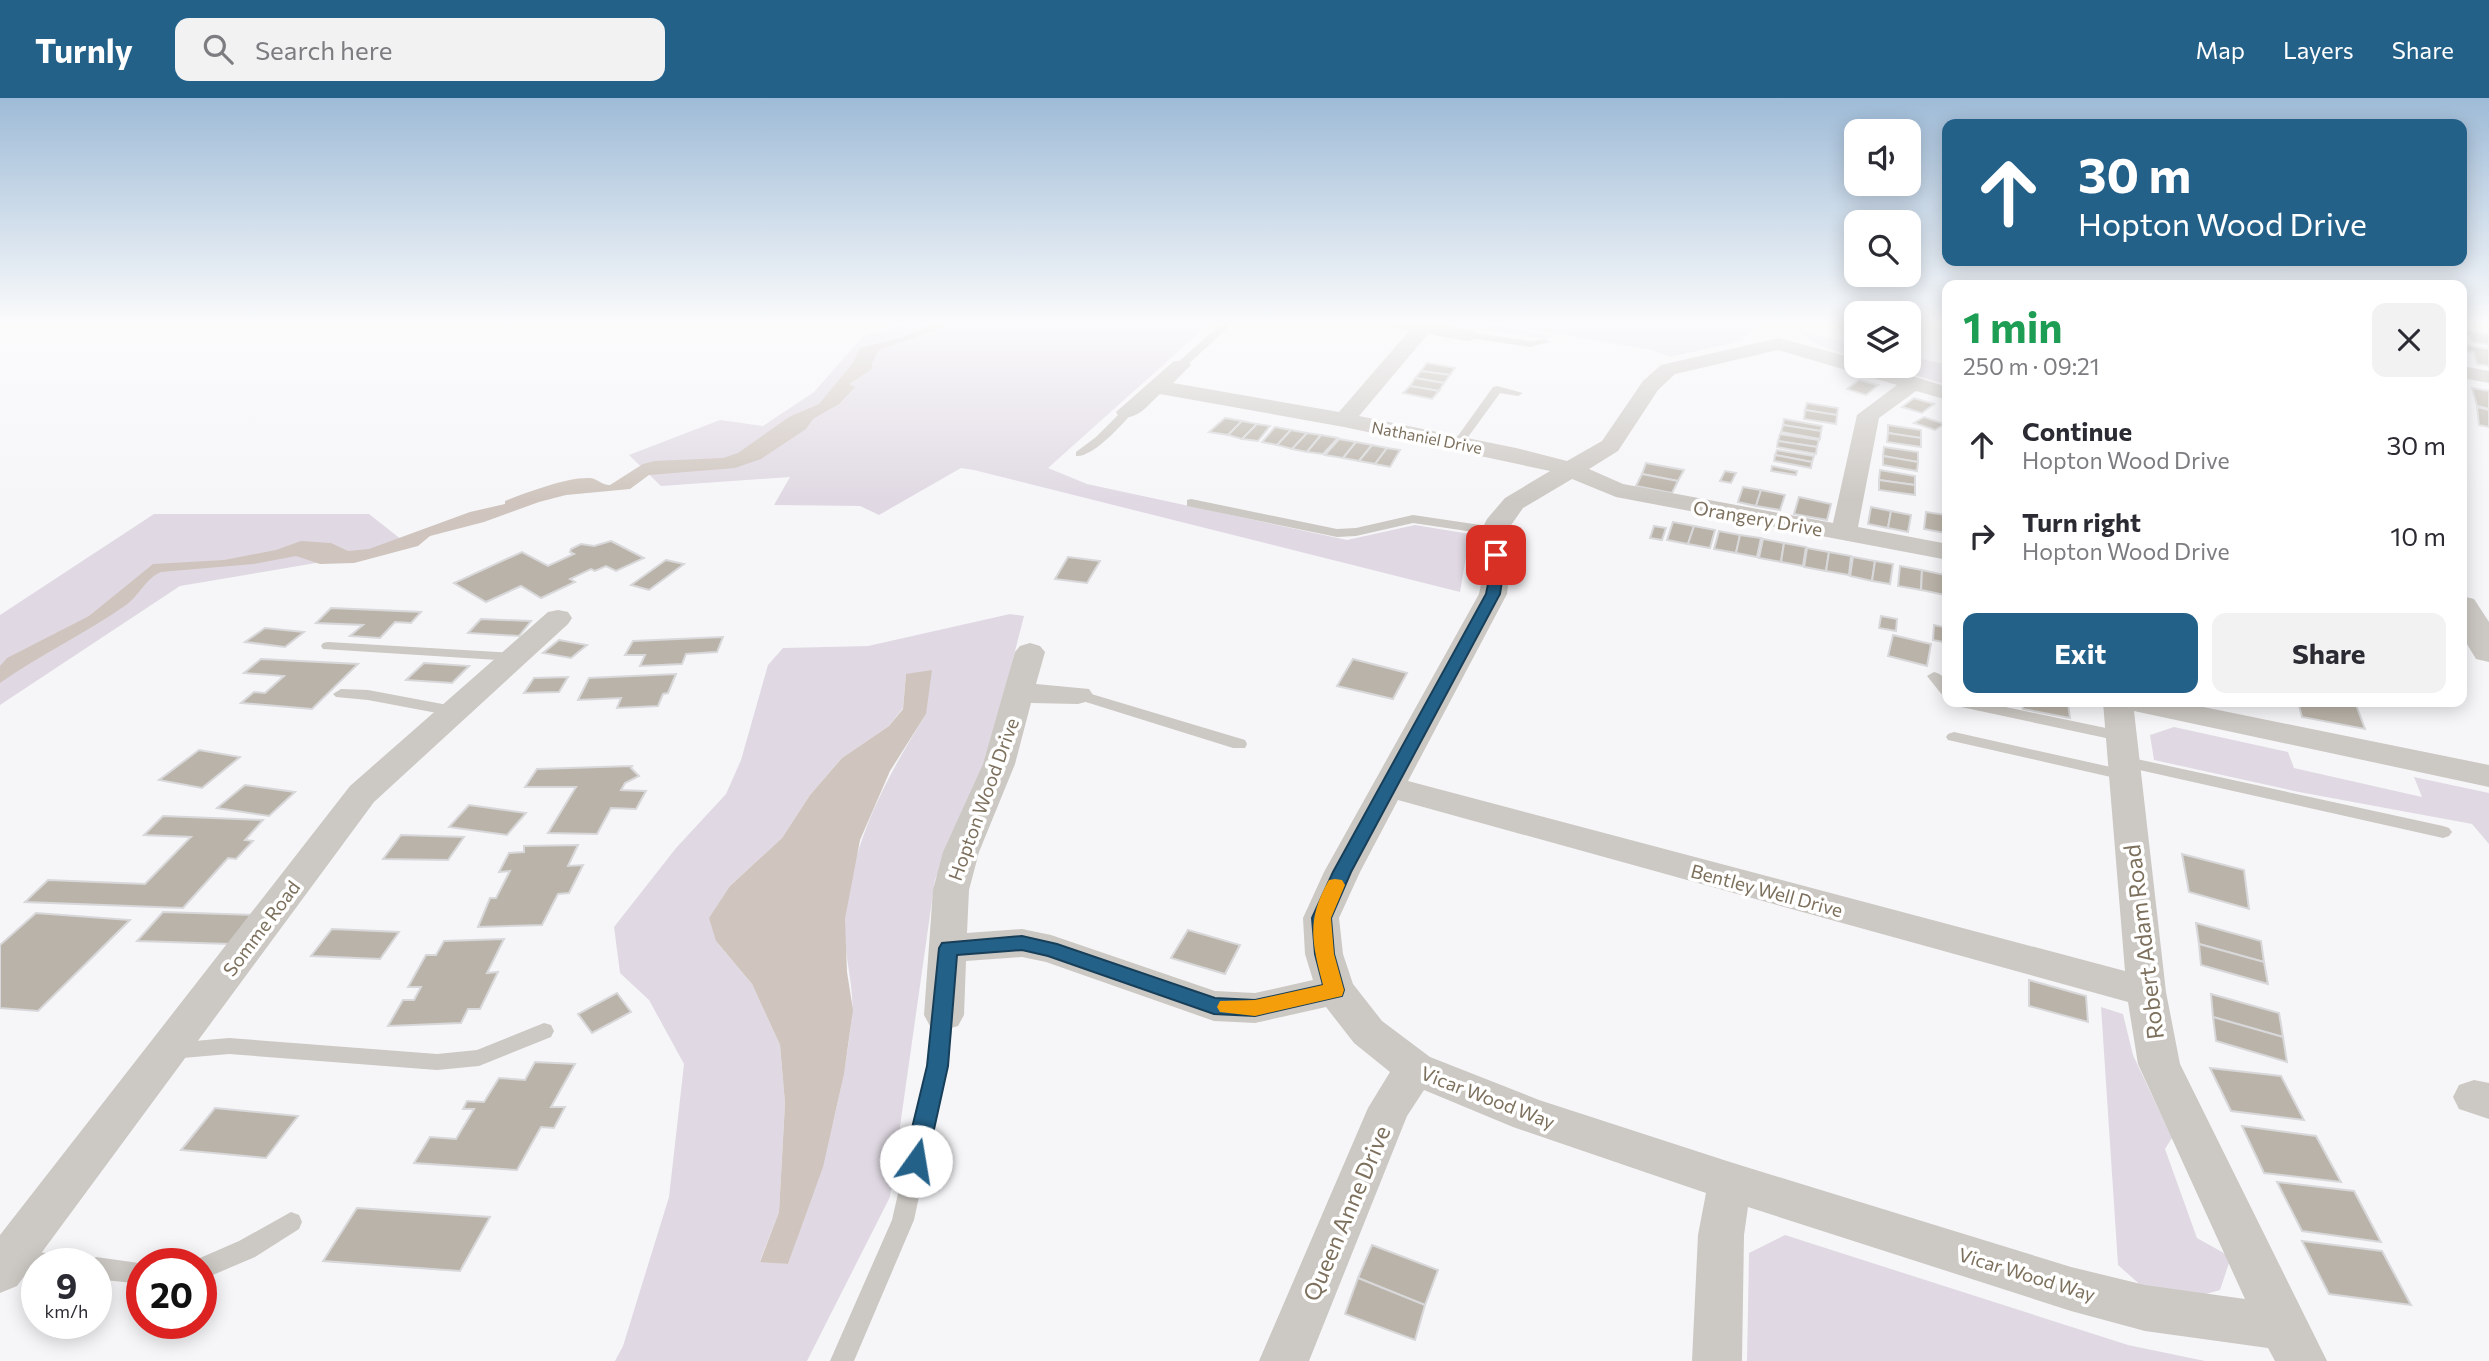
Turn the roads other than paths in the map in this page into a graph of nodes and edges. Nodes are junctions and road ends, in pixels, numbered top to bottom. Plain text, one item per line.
1 (1163, 382) edge
2 (1376, 382) edge
3 (1651, 382) edge
4 (1910, 382) edge
5 (1913, 383) junction
6 (1157, 387) junction
7 (1942, 392) edge
8 (1518, 393) dead end
9 (1127, 412) joint
10 (1344, 420) junction
11 (1459, 443) junction
12 (1080, 454) dead end
13 (1572, 470) junction
14 (1191, 503) dead end
15 (1494, 531) junction
16 (1844, 534) junction
17 (1942, 551) edge
18 (2467, 614) edge
19 (558, 618) dead end
20 (328, 646) dead end
21 (2489, 650) edge
22 (1030, 652) dead end
23 (513, 657) junction
24 (1934, 676) dead end
25 (1942, 686) edge
26 (1020, 693) junction
27 (341, 694) dead end
28 (1078, 695) joint
29 (1986, 707) edge
30 (453, 711) junction
31 (2124, 735) edge
32 (1954, 737) dead end
33 (1239, 744) dead end
34 (2489, 776) edge
35 (1388, 786) junction
36 (2443, 832) dead end
37 (948, 948) junction
38 (1335, 990) junction
39 (2146, 992) junction
40 (944, 1015) joint
41 (544, 1031) dead end
42 (169, 1051) junction
43 (1415, 1069) junction
44 (1730, 1182) junction
45 (291, 1222) dead end
46 (217, 1262) edge
47 (5, 1265) edge
48 (2292, 1344) edge
49 (842, 1361) edge
50 (1284, 1361) edge
51 (1717, 1361) edge

1 - 6 street
2 - 10 street
3 - 13 street
4 - 5 street
5 - 7 street
5 - 16 street
6 - 9 street
6 - 10 street, Nathaniel Drive
8 - 11 lane
9 - 12 lane
10 - 11 street, Nathaniel Drive
11 - 13 street, Nathaniel Drive
13 - 15 street
13 - 16 street, Orangery Drive
14 - 15 lane
15 - 35 street, Vicar Wood Way
16 - 17 street, Orangery Drive
18 - 21 street
19 - 23 street, Somme Road
20 - 23 lane
22 - 26 street, Hopton Wood Drive
23 - 30 street, Somme Road
24 - 25 lane
26 - 28 street, Hopton Wood Drive
26 - 37 street, Hopton Wood Drive
27 - 30 lane
28 - 33 lane
29 - 31 lane
30 - 42 street, Somme Road
31 - 32 lane
31 - 34 street
31 - 36 lane
31 - 39 street, Robert Adam Road
35 - 38 street, Vicar Wood Way
35 - 39 street, Bentley Well Drive
37 - 38 street
37 - 40 street, Hopton Wood Drive
38 - 43 street, Vicar Wood Way
39 - 48 street, Robert Adam Road
40 - 49 lane
41 - 42 lane
42 - 47 street, Somme Road
43 - 44 street, Vicar Wood Way
43 - 50 street, Queen Anne Drive
44 - 48 street, Vicar Wood Way
44 - 51 street
45 - 46 lane

